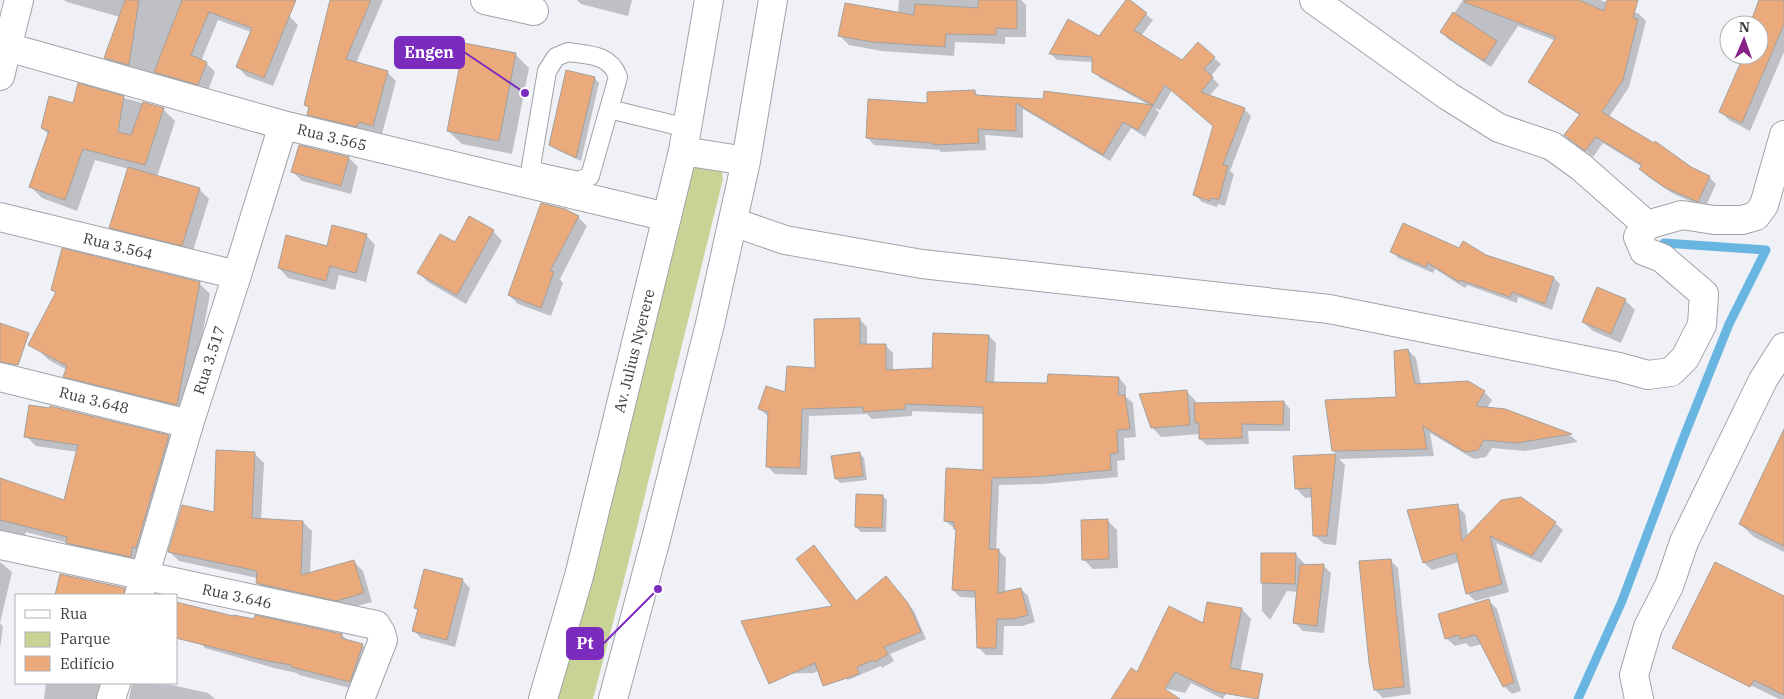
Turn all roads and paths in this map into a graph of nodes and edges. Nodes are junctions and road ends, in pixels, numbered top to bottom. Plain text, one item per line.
1 (19, 0) edge
2 (485, 0) edge
3 (709, 0) edge
4 (773, 0) edge
5 (1325, 4) edge
6 (534, 11) dead end
7 (4, 47) edge
8 (0, 76) edge
9 (610, 109) junction
10 (283, 125) junction
11 (1784, 135) edge
12 (685, 139) junction
13 (746, 161) junction
14 (0, 217) edge
15 (667, 217) junction
16 (733, 222) junction
17 (1647, 225) junction
18 (237, 275) junction
19 (1784, 347) edge
20 (0, 376) edge
21 (189, 424) junction
22 (0, 545) edge
23 (141, 586) edge
24 (116, 684) edge
25 (111, 699) edge
26 (360, 699) edge
27 (543, 699) edge
28 (613, 699) edge
29 (1639, 699) edge

1 - 7 street
2 - 6 street
3 - 12 street, Av. Julius Nyerere
4 - 13 street
5 - 17 street
7 - 8 street
7 - 10 street, Rua 3.565
9 - 9 lane
9 - 12 lane
10 - 15 street, Rua 3.565
10 - 18 street, Rua 3.517
11 - 17 street
12 - 13 street
12 - 15 street, Av. Julius Nyerere
13 - 16 street
14 - 18 street, Rua 3.564
15 - 27 street, Av. Julius Nyerere
16 - 17 street
16 - 28 street
18 - 21 street, Rua 3.517
19 - 29 street
20 - 21 street, Rua 3.648
21 - 23 street, Rua 3.517
22 - 23 street, Rua 3.646
23 - 26 street, Rua 3.646
24 - 25 street

